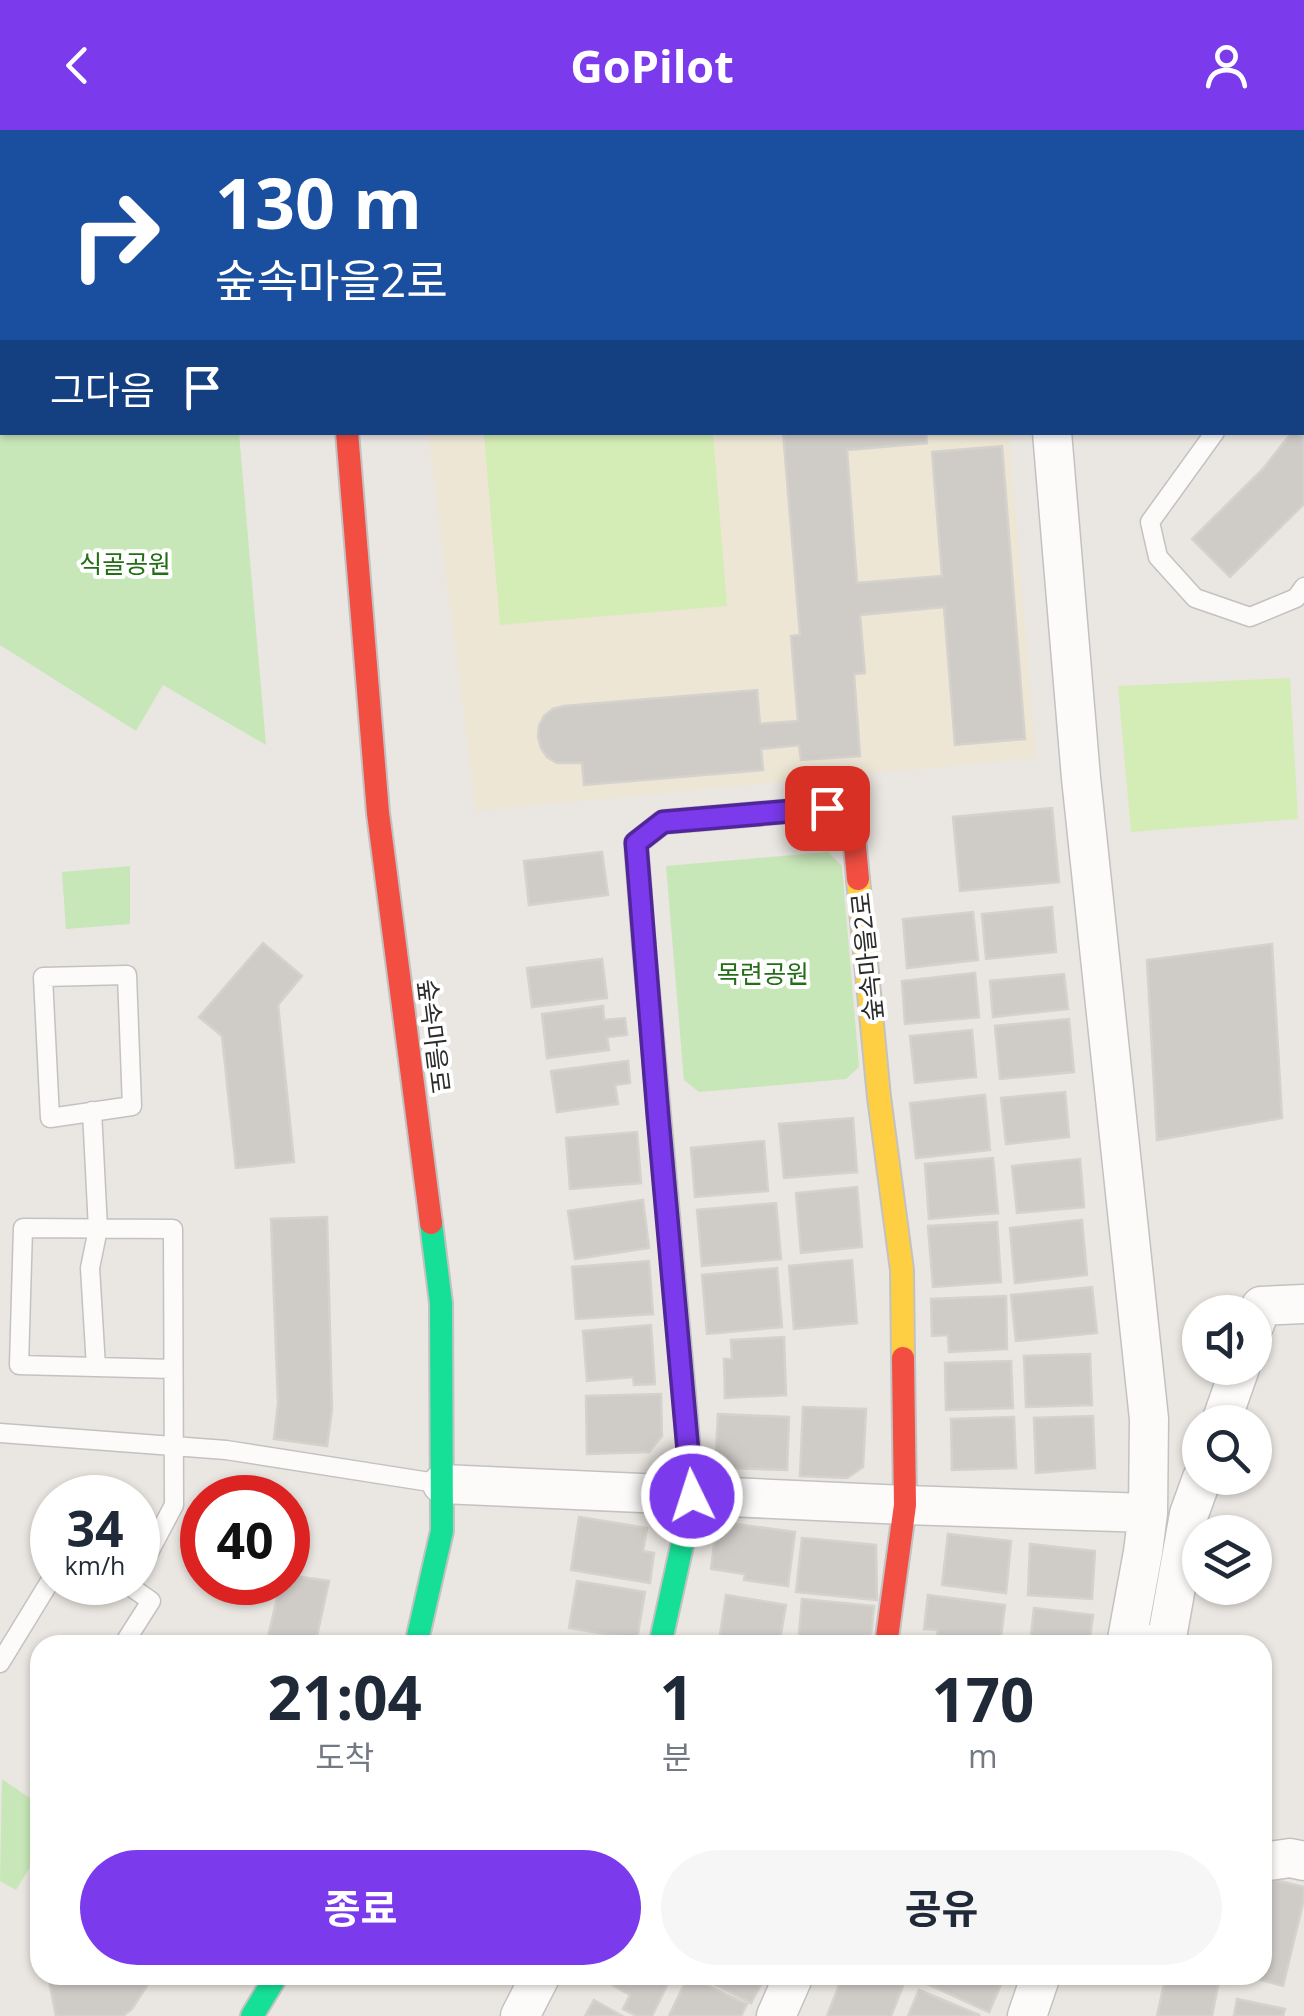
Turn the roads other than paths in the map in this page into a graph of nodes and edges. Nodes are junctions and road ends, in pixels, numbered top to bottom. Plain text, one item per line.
1 (347, 435) edge
2 (1052, 435) edge
3 (1213, 435) edge
4 (1304, 587) edge
5 (92, 1111) junction
6 (98, 1228) junction
7 (1304, 1304) edge
8 (1272, 1305) edge
9 (96, 1367) junction
10 (173, 1369) junction
11 (0, 1432) edge
12 (174, 1446) junction
13 (442, 1484) junction
14 (1196, 1495) edge
15 (692, 1496) junction
16 (905, 1506) junction
17 (1148, 1513) junction
18 (160, 1529) edge
19 (35, 1605) edge
20 (149, 1605) edge
21 (130, 1635) edge
22 (418, 1635) edge
23 (662, 1635) edge
24 (887, 1635) edge
25 (1131, 1635) edge
26 (1167, 1635) edge
27 (0, 1663) edge
28 (1272, 1861) edge
29 (1304, 1861) edge
30 (272, 1985) edge
31 (537, 1985) edge
32 (790, 1985) edge
33 (1038, 1985) edge
34 (252, 2016) edge
35 (520, 2016) edge
36 (776, 2016) edge
37 (1027, 2016) edge

1 - 13 street, 숲속마을로
2 - 17 street
3 - 4 lane
5 - 5 lane
5 - 6 lane
6 - 9 lane
6 - 9 lane
6 - 10 lane
7 - 8 street
9 - 10 lane
10 - 12 lane
11 - 12 lane
12 - 13 lane
12 - 18 lane
13 - 15 street
13 - 22 street, 숲속마을로
14 - 26 street
15 - 16 street
15 - 16 street, 숲속마을2로
15 - 23 street, 숲속마을2로
16 - 17 street
16 - 24 street, 숲속마을2로
17 - 25 street
19 - 27 lane
20 - 21 lane
28 - 29 street
30 - 34 street
31 - 35 street
32 - 36 street
33 - 37 street

